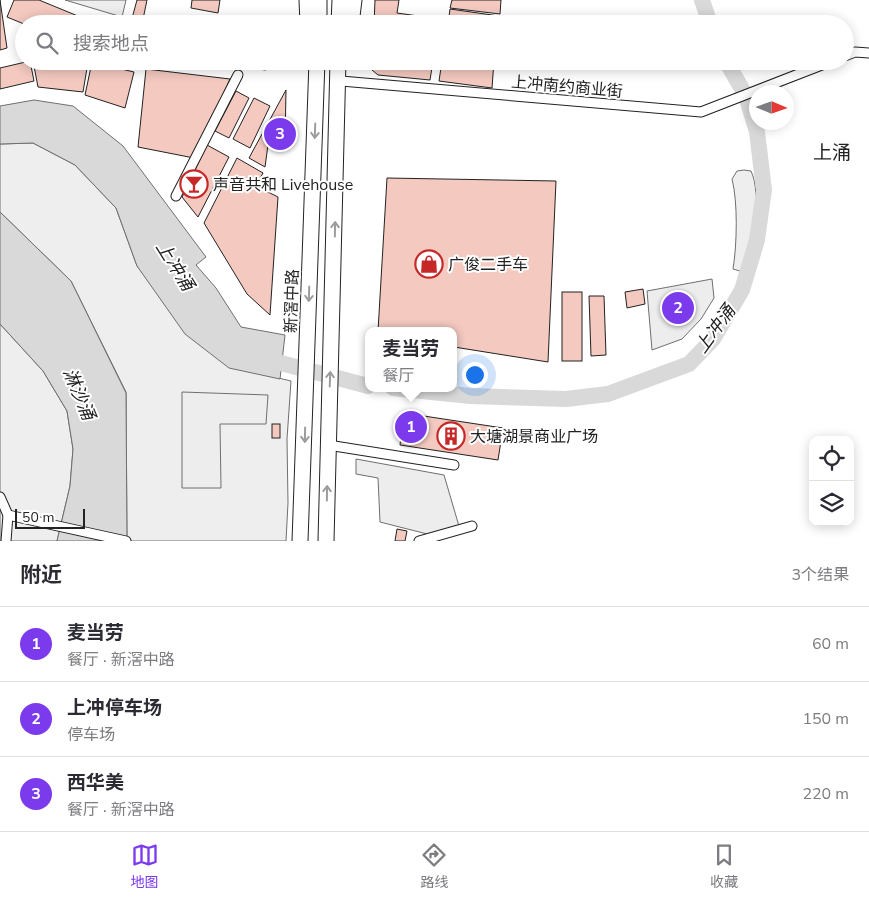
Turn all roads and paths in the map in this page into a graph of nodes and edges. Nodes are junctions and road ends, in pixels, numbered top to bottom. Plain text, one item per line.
1 (306, 0) edge
2 (312, 0) edge
3 (319, 0) edge
4 (340, 0) edge
5 (354, 0) edge
6 (307, 15) edge
7 (312, 15) edge
8 (318, 15) edge
9 (339, 15) edge
10 (352, 15) edge
11 (854, 53) edge
12 (869, 54) edge
13 (315, 70) edge
14 (338, 70) edge
15 (344, 70) edge
16 (809, 70) edge
17 (238, 75) dead end
18 (342, 80) junction
19 (337, 109) junction
20 (176, 196) dead end
21 (328, 445) junction
22 (454, 465) dead end
23 (0, 497) edge
24 (8, 515) junction
25 (472, 526) dead end
26 (6, 541) edge
27 (126, 541) edge
28 (300, 541) edge
29 (326, 541) edge
30 (419, 541) edge

1 - 6 highway
2 - 7 highway
3 - 8 highway
4 - 9 highway
5 - 10 highway
11 - 12 street
13 -> 28 highway, 新滘中路
14 - 19 highway
15 - 18 highway
16 - 18 street, 上冲南约商业街
17 - 20 street
18 - 19 highway
21 -> 19 highway
21 - 22 street
29 -> 21 highway
23 - 24 street
24 - 26 street
24 - 27 street
25 - 30 street

